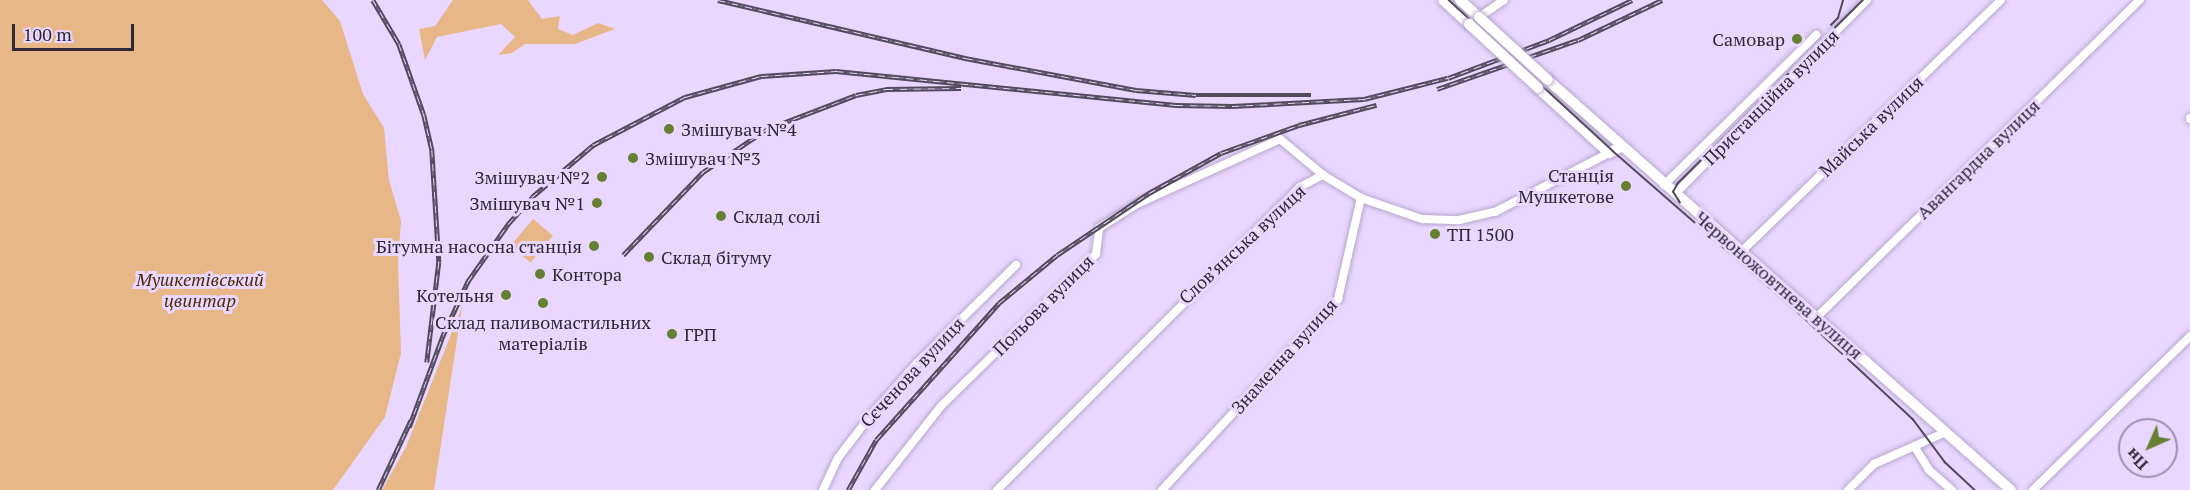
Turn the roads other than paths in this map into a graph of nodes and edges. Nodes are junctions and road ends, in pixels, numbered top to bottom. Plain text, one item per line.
1 (1443, 0) edge
2 (1460, 0) edge
3 (1504, 0) edge
4 (1867, 0) edge
5 (2001, 0) edge
6 (2140, 0) edge
7 (1479, 17) junction
8 (1469, 24) junction
9 (1816, 35) dead end
10 (1621, 147) junction
11 (1609, 153) junction
12 (1323, 175) junction
13 (1664, 185) junction
14 (1675, 194) junction
15 (1361, 198) junction
16 (1741, 252) junction
17 (1016, 265) dead end
18 (1816, 318) junction
19 (2190, 336) edge
20 (1946, 432) junction
21 (1916, 449) junction
22 (823, 490) edge
23 (875, 490) edge
24 (997, 490) edge
25 (1162, 490) edge
26 (1848, 490) edge
27 (1952, 490) edge
28 (2011, 490) edge
29 (2033, 490) edge

1 - 8 main road
2 - 7 main road
3 - 7 street
4 - 14 street, Пристанційна вулиця
5 - 16 street, Майська вулиця
6 - 18 street, Авангардна вулиця
7 - 8 street
7 - 10 main road, Червоножовтнева вулиця, bridge
8 - 11 main road, bridge
9 - 13 street, Пристанційна вулиця
10 - 11 main road
10 - 13 main road, Червоножовтнева вулиця
11 - 15 street, Слов’янська вулиця
12 - 15 street, Слов’янська вулиця
12 - 23 street, Польова вулиця
12 - 24 street, Слов’янська вулиця
13 - 14 main road, Червоножовтнева вулиця
14 - 16 main road, Червоножовтнева вулиця
15 - 25 street, Знаменна вулиця
16 - 18 main road, Червоножовтнева вулиця
17 - 22 street, Сєченова вулиця
18 - 20 main road, Червоножовтнева вулиця
19 - 29 street
20 - 21 street
20 - 28 main road, Червоножовтнева вулиця
21 - 26 street
21 - 27 street

